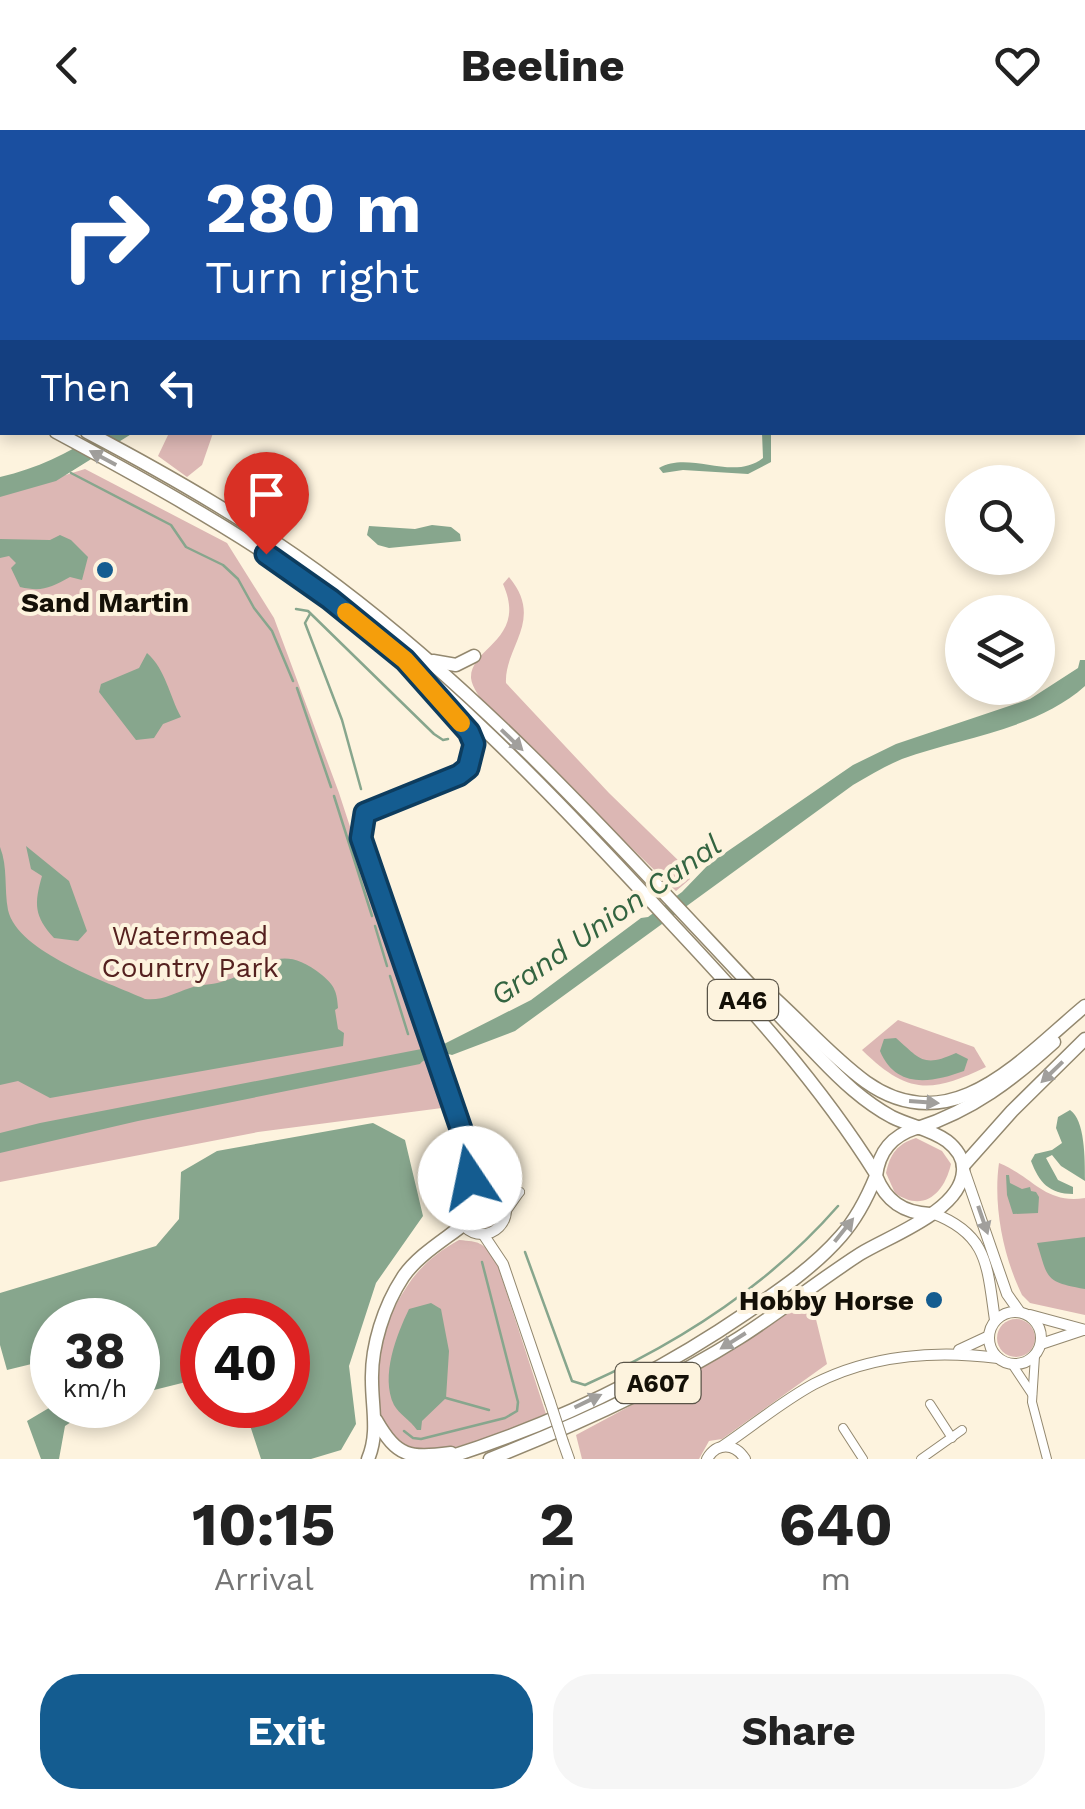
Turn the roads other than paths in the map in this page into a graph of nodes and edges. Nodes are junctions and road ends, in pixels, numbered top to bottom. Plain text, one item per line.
1 (63, 435) edge
2 (92, 435) edge
3 (154, 476) junction
4 (426, 658) junction
5 (405, 660) junction
6 (473, 702) junction
7 (365, 813) joint
8 (653, 891) junction
9 (723, 954) junction
10 (1085, 1006) edge
11 (1085, 1015) edge
12 (1085, 1039) edge
13 (917, 1128) junction
14 (471, 1158) junction
15 (963, 1167) junction
16 (876, 1175) junction
17 (491, 1188) junction
18 (467, 1191) junction
19 (931, 1213) junction
20 (505, 1215) junction
21 (463, 1225) junction
22 (482, 1234) junction
23 (503, 1264) junction
24 (1024, 1313) junction
25 (996, 1320) junction
26 (1084, 1330) edge
27 (989, 1336) junction
28 (1041, 1344) junction
29 (953, 1352) junction
30 (1035, 1356) junction
31 (998, 1358) junction
32 (1012, 1364) junction
33 (1032, 1394) junction
34 (930, 1404) dead end
35 (376, 1420) junction
36 (750, 1428) junction
37 (842, 1428) dead end
38 (962, 1430) dead end
39 (952, 1438) junction
40 (852, 1442) junction
41 (723, 1446) junction
42 (841, 1449) dead end
43 (464, 1452) junction
44 (744, 1457) edge
45 (924, 1458) edge
46 (368, 1459) edge
47 (443, 1459) edge
48 (490, 1459) edge
49 (569, 1459) edge
50 (707, 1459) edge
51 (863, 1459) edge
52 (1047, 1459) edge

3 -> 1 highway, A46
2 - 3 highway, A46
3 - 4 highway, A46
3 - 5 highway, A46
4 - 6 highway, A46
4 - 6 highway
5 - 7 highway
5 - 8 highway, A46
6 -> 8 highway, A46
7 - 14 street
8 - 9 highway, A46
8 - 16 highway, A46
9 -> 10 highway
9 - 13 highway, A46
11 - 13 highway
12 -> 15 highway
13 - 15 highway
13 - 16 highway
14 - 17 street
14 - 18 street
15 - 19 highway
15 -> 24 street
16 - 19 highway
43 -> 16 highway, A607
17 - 18 street
17 - 20 street
17 - 20 street
18 - 21 street
19 - 25 street
19 -> 48 highway, A607
20 - 22 street
20 - 23 street
21 - 22 street
21 - 35 highway
22 - 23 street
23 - 49 street, bridge
24 - 25 street
24 - 26 street
24 - 28 street
25 - 27 street
26 - 28 street
27 - 29 street
27 - 31 street
28 - 30 street
29 - 31 street
29 - 36 street
30 - 32 street
30 - 33 street
31 - 32 street
32 - 33 street
33 - 52 street
34 - 39 street
35 - 43 highway
35 - 46 highway
36 - 41 street
36 - 44 street
37 - 40 street
38 - 39 street
39 - 45 street
40 - 42 street
40 - 51 street
41 - 44 street
41 - 50 street
43 - 47 highway, A607

